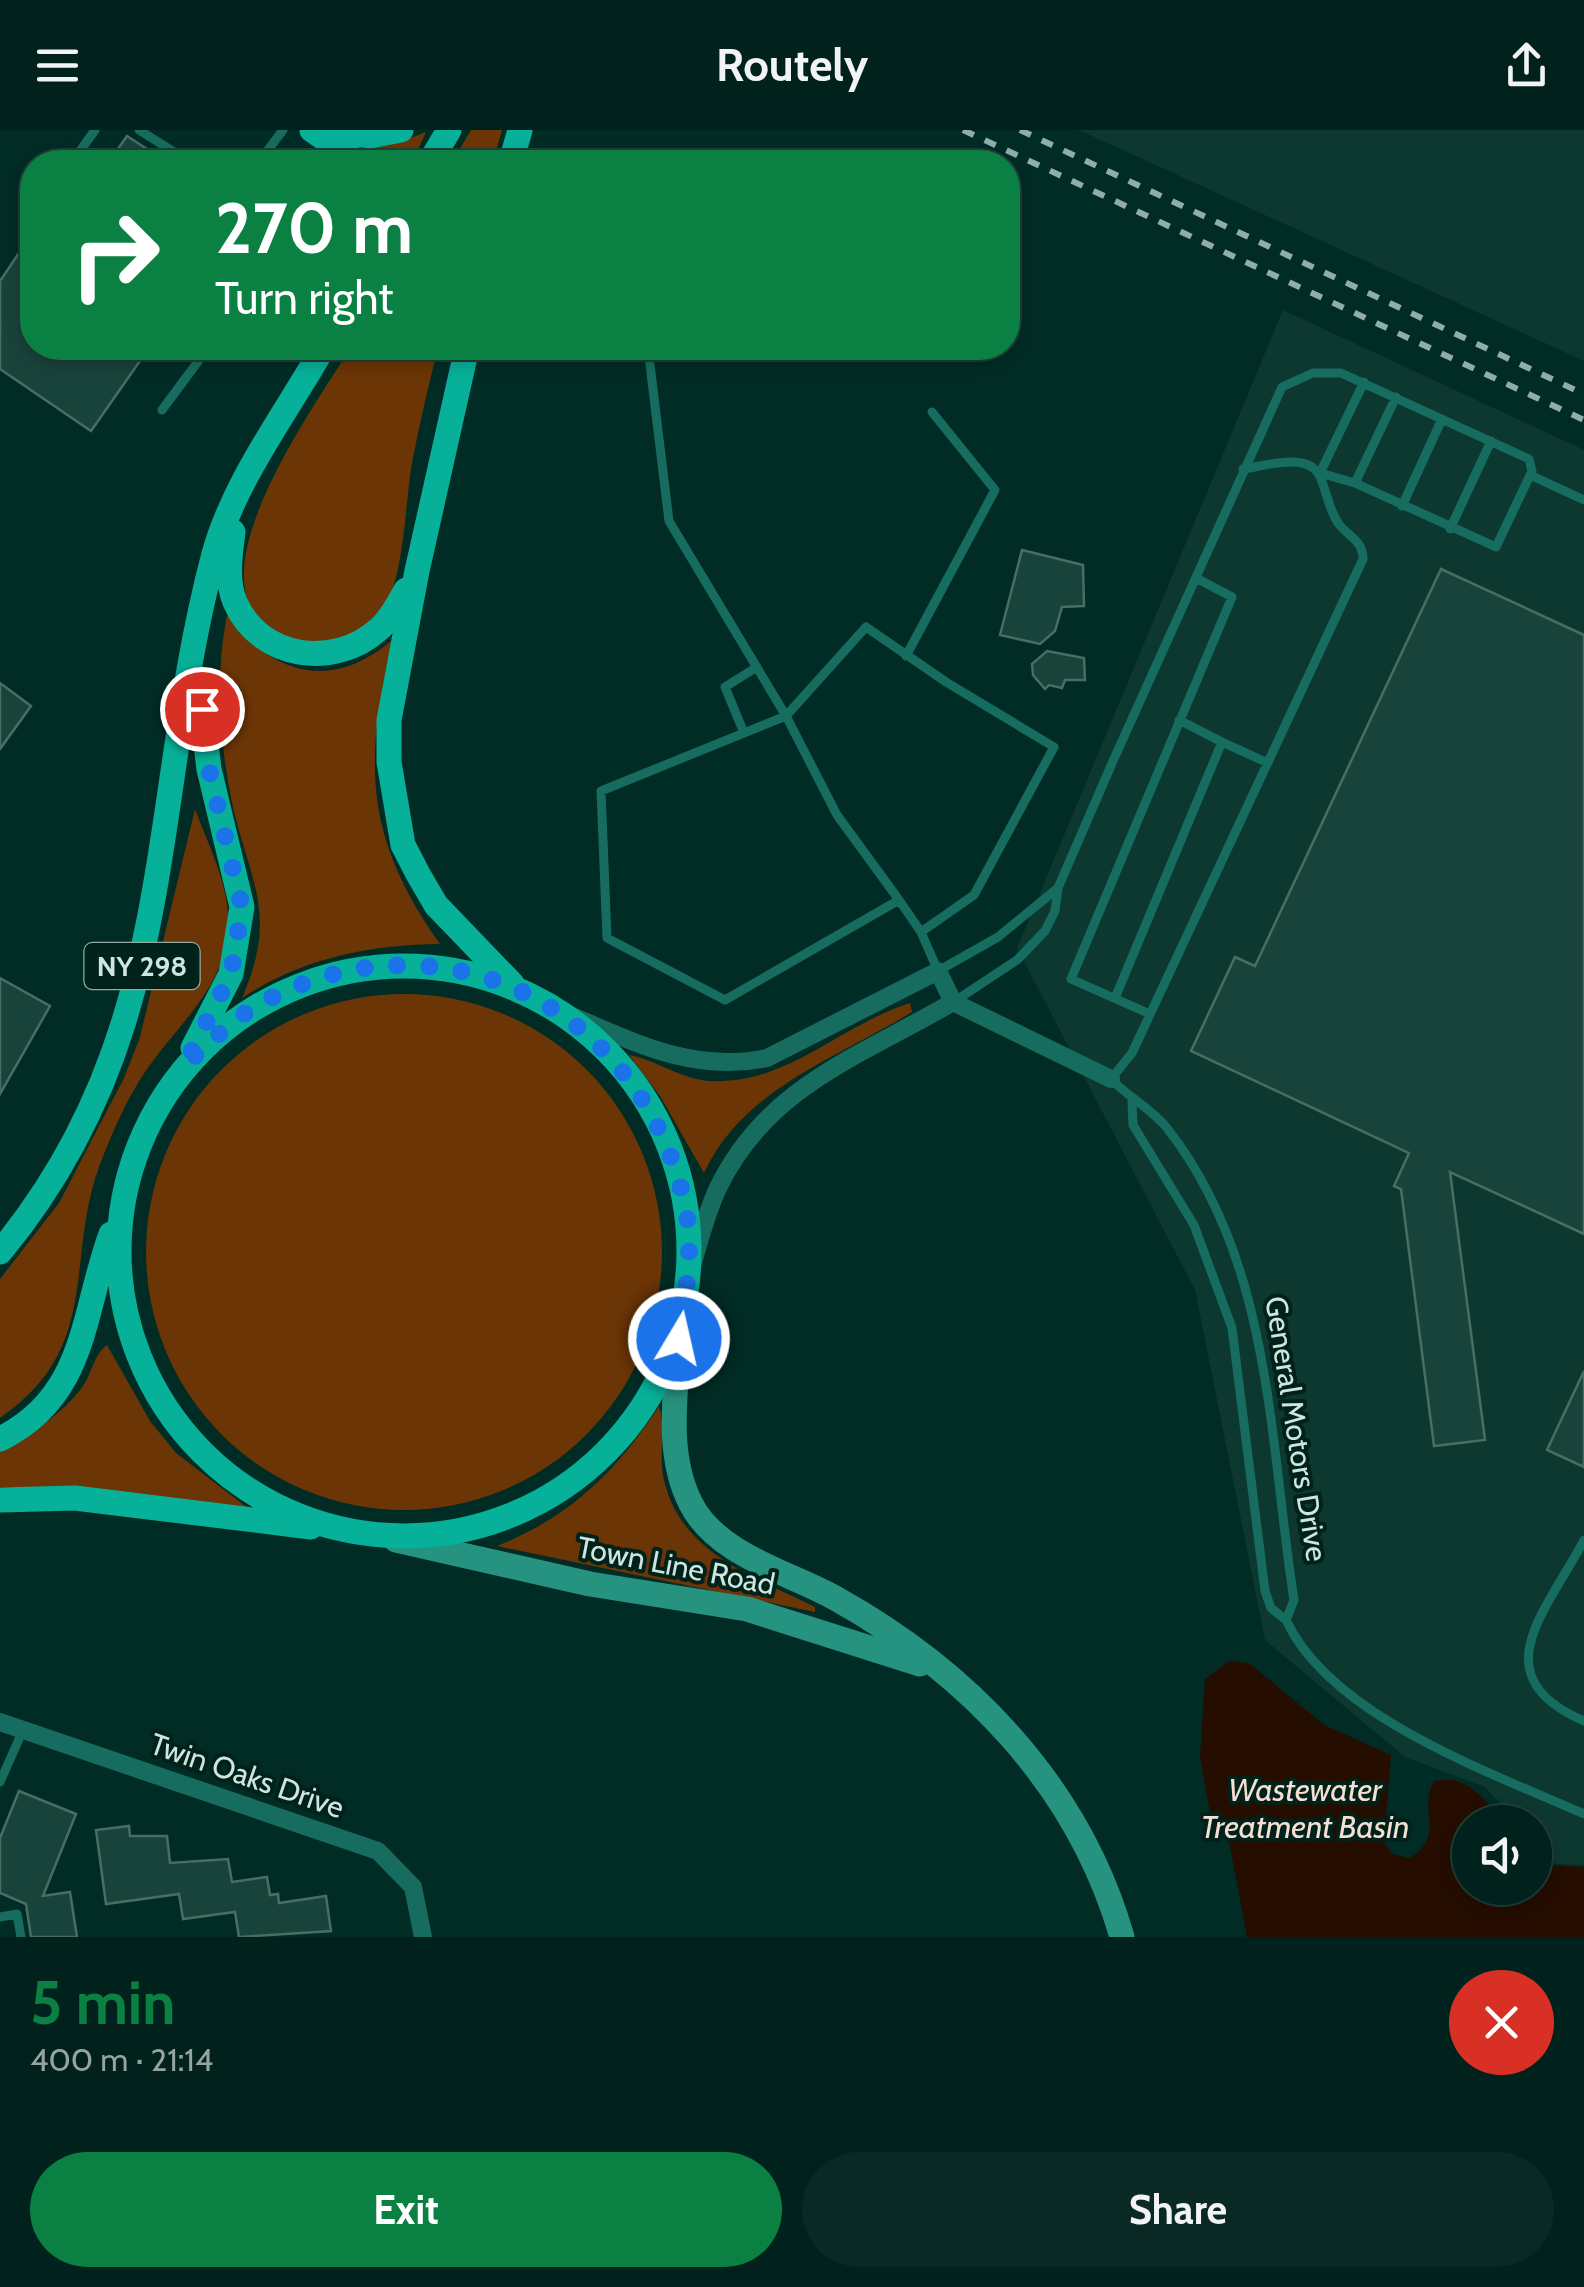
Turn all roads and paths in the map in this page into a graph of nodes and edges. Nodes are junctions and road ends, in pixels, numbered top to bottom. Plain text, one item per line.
1 (139, 130) edge
2 (309, 130) edge
3 (330, 130) edge
4 (401, 130) edge
5 (171, 150) edge
6 (340, 150) edge
7 (199, 360) edge
8 (317, 360) edge
9 (457, 360) edge
10 (464, 360) edge
11 (649, 360) edge
12 (1364, 382) junction
13 (455, 394) junction
14 (1396, 397) junction
15 (162, 410) dead end
16 (932, 412) dead end
17 (1442, 418) junction
18 (1491, 441) junction
19 (1243, 469) junction
20 (1320, 473) junction
21 (1530, 475) junction
22 (1355, 483) junction
23 (236, 498) junction
24 (1584, 500) edge
25 (1402, 506) junction
26 (1450, 529) junction
27 (417, 572) junction
28 (1196, 578) junction
29 (194, 648) junction
30 (906, 656) junction
31 (757, 667) junction
32 (786, 716) junction
33 (1180, 720) junction
34 (744, 733) junction
35 (1222, 742) junction
36 (1268, 763) junction
37 (1058, 888) junction
38 (898, 900) junction
39 (921, 932) junction
40 (938, 971) junction
41 (512, 984) junction
42 (1114, 998) junction
43 (953, 1002) junction
44 (566, 1014) junction
45 (1150, 1014) junction
46 (184, 1066) junction
47 (1111, 1079) junction
48 (1132, 1101) junction
49 (120, 1210) junction
50 (0, 1252) edge
51 (689, 1276) junction
52 (679, 1339) junction
53 (0, 1439) edge
54 (0, 1500) edge
55 (330, 1530) junction
56 (396, 1540) junction
57 (1584, 1540) edge
58 (1286, 1620) junction
59 (940, 1672) junction
60 (0, 1722) edge
61 (1584, 1722) edge
62 (24, 1729) junction
63 (0, 1782) edge
64 (1584, 1814) edge
65 (0, 1916) edge
66 (21, 1937) edge
67 (422, 1937) edge
68 (1122, 1937) edge

1 - 5 lane
2 - 6 main road
3 - 4 main road
7 - 15 lane
8 - 23 main road, NY 298
9 - 13 main road
10 - 13 main road
11 - 31 lane
12 - 14 lane
12 - 19 lane
12 - 20 lane
13 - 27 main road
14 - 17 lane
14 - 22 lane
16 - 30 lane
17 - 18 lane
17 - 25 lane
18 - 21 lane
18 - 26 lane
19 - 20 lane
19 - 28 lane
20 - 22 lane
20 - 36 lane
21 - 24 lane
21 - 26 lane
22 - 25 lane
23 - 27 main road
23 - 29 main road, NY 298
25 - 26 lane
27 - 41 main road
28 - 33 lane
28 - 37 lane
29 - 46 main road, NY 298
29 - 50 main road, NY 298
30 - 32 lane
30 - 39 lane
31 - 32 lane
31 - 34 lane
32 - 34 lane
32 - 38 lane
33 - 35 lane
33 - 42 lane
34 - 38 lane
35 - 36 lane
35 - 42 lane
36 - 45 lane
37 - 40 lane
37 - 43 lane
38 - 39 lane
39 - 40 lane
40 - 43 street
40 - 44 street
41 - 44 main road
41 - 46 main road
42 - 45 lane
43 - 47 street, General Motors Drive
43 - 51 street
44 - 51 main road
45 - 47 lane
46 - 49 main road
47 - 48 lane, General Motors Drive
48 - 58 lane, General Motors Drive
48 - 58 lane, General Motors Drive
49 - 53 main road
49 - 55 main road
51 - 52 main road
52 - 56 main road
52 - 59 street, Town Line Road
54 - 55 main road
55 - 56 main road
56 - 59 street, Town Line Road
57 - 61 lane
58 - 64 lane, General Motors Drive
59 - 68 street, Town Line Road
60 - 62 street, Twin Oaks Drive
62 - 63 lane
62 - 67 street, Twin Oaks Drive
65 - 66 lane

